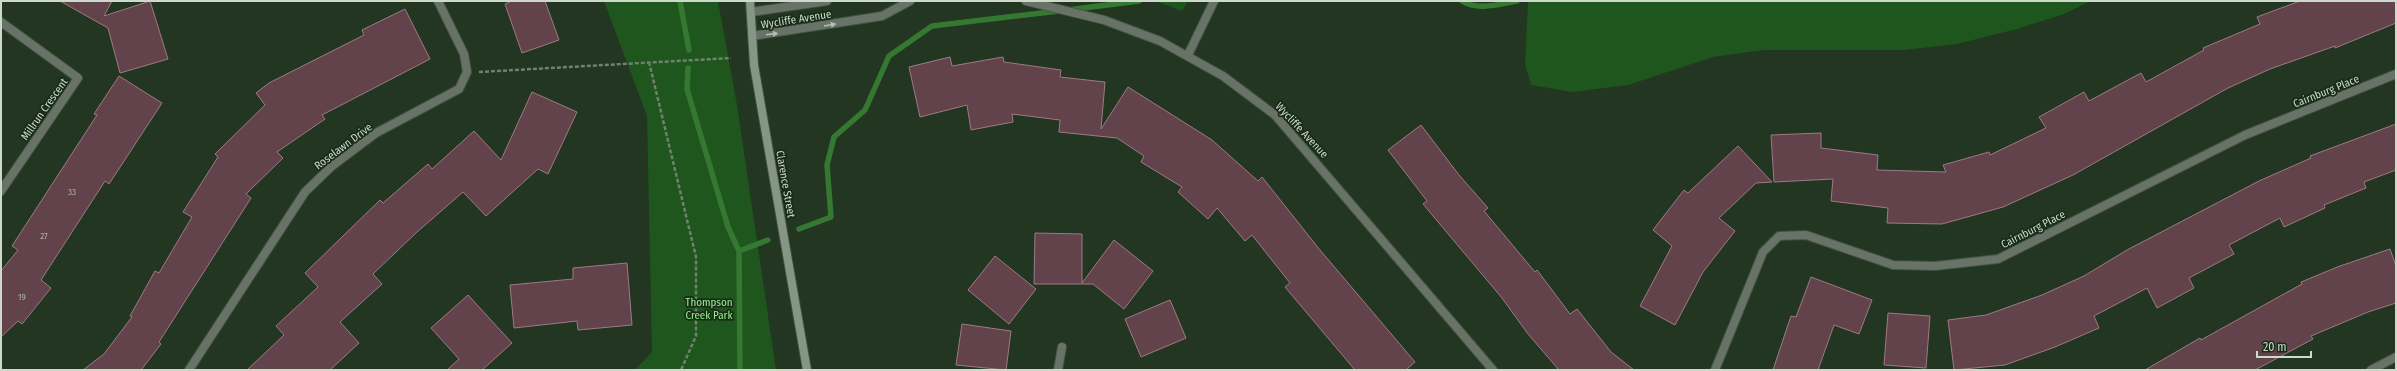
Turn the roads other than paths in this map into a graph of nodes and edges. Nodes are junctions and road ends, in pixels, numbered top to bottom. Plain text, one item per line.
1 (438, 1) edge
2 (750, 1) edge
3 (827, 1) edge
4 (910, 1) edge
5 (1026, 1) edge
6 (1214, 1) edge
7 (751, 12) junction
8 (1, 22) edge
9 (752, 36) junction
10 (1188, 55) junction
11 (2396, 74) edge
12 (1, 191) edge
13 (1062, 347) dead end
14 (2396, 357) edge
15 (1489, 368) edge
16 (189, 370) edge
17 (807, 370) edge
18 (1058, 370) edge
19 (1715, 370) edge
20 (2370, 370) edge

1 - 16 street, Roselawn Drive
2 - 7 street, Clarence Street
3 - 7 street, Wycliffe Avenue
9 -> 4 street, Wycliffe Avenue
5 - 10 street, Wycliffe Avenue
6 - 10 street
7 - 9 street, Clarence Street
8 - 12 street, Millrun Crescent
9 - 17 street, Clarence Street
10 - 15 street, Wycliffe Avenue
11 - 19 street, Cairnburg Place
13 - 18 street
14 - 20 street

